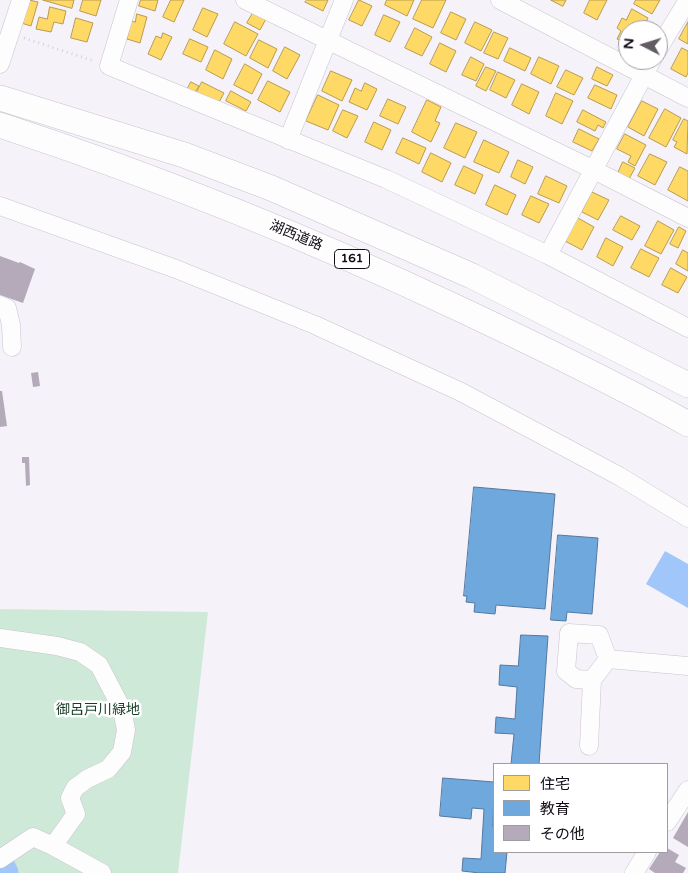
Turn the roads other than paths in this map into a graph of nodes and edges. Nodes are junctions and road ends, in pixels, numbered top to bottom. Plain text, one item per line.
1 (21, 0) edge
2 (129, 0) edge
3 (244, 0) edge
4 (344, 0) edge
5 (500, 0) edge
6 (688, 0) edge
7 (10, 33) edge
8 (668, 33) edge
9 (328, 40) junction
10 (618, 54) edge
11 (0, 64) edge
12 (645, 70) edge
13 (651, 70) edge
14 (688, 98) edge
15 (10, 101) edge
16 (1, 125) edge
17 (288, 140) junction
18 (592, 169) junction
19 (0, 206) edge
20 (688, 218) edge
21 (548, 255) junction
22 (0, 306) edge
23 (688, 328) edge
24 (12, 346) dead end
25 (688, 385) edge
26 (688, 424) edge
27 (688, 518) edge
28 (0, 638) edge
29 (608, 659) junction
30 (688, 666) edge
31 (592, 680) junction
32 (589, 746) dead end
33 (688, 790) edge
34 (668, 820) edge
35 (53, 846) junction
36 (646, 853) edge
37 (0, 859) edge
38 (102, 873) edge
39 (634, 873) edge

1 - 7 street
2 - 17 street
3 - 9 street
4 - 9 street
5 - 10 street
6 - 8 street
7 - 11 street
9 - 17 street
9 - 18 street
12 - 18 street
13 - 14 street
15 - 25 highway, 161
16 - 26 highway, 湖西道路 / 161
17 - 21 street
18 - 20 street
18 - 21 street
19 - 27 street
21 - 23 street
22 - 24 street
28 - 35 street
29 - 30 street
29 - 31 street
29 - 31 street
31 - 32 street
33 - 34 street
35 - 37 street
35 - 38 street
36 - 39 street

